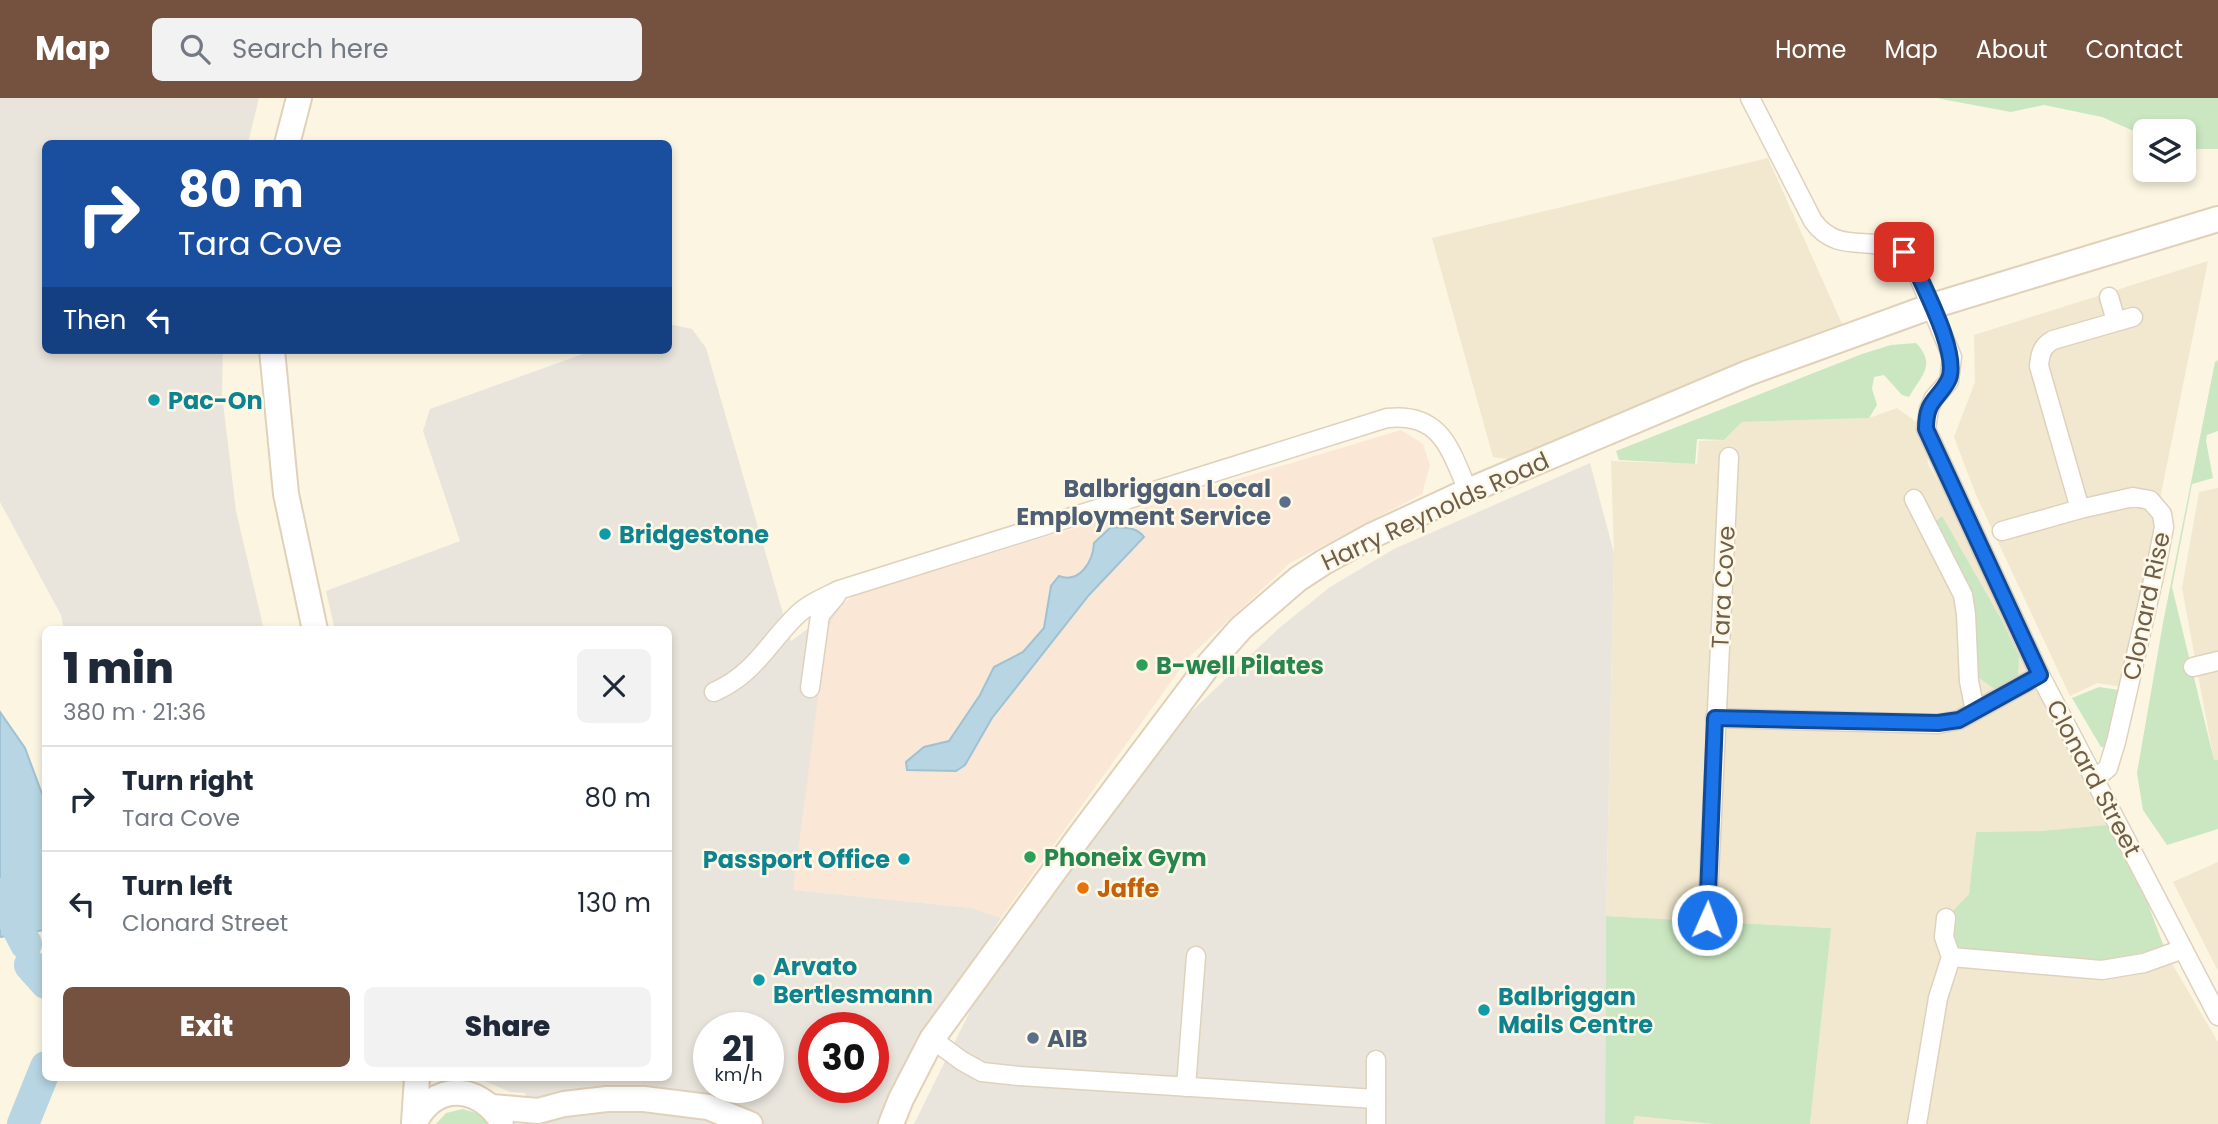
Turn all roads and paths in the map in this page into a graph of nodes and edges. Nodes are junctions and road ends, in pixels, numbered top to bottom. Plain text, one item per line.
1 (299, 98) edge
2 (1751, 98) edge
3 (288, 140) edge
4 (2218, 219) edge
5 (2109, 297) dead end
6 (1932, 306) junction
7 (272, 354) edge
8 (1729, 457) dead end
9 (1468, 491) junction
10 (1914, 499) dead end
11 (2080, 509) junction
12 (2002, 531) dead end
13 (844, 588) junction
14 (314, 626) edge
15 (2218, 661) edge
16 (2193, 667) dead end
17 (2040, 675) junction
18 (810, 688) dead end
19 (714, 692) dead end
20 (1975, 711) junction
21 (1715, 718) junction
22 (2095, 779) junction
23 (1946, 918) dead end
24 (1707, 920) dead end
25 (2183, 948) junction
26 (1196, 956) dead end
27 (1951, 957) junction
28 (2218, 1016) edge
29 (932, 1039) junction
30 (1376, 1060) dead end
31 (418, 1081) edge
32 (457, 1085) edge
33 (1186, 1087) junction
34 (1376, 1099) junction
35 (497, 1115) edge
36 (532, 1117) edge
37 (414, 1123) edge
38 (750, 1124) edge
39 (891, 1124) edge
40 (1376, 1124) edge
41 (1917, 1124) edge

1 - 3 street
2 - 6 street, Clonard Street
4 - 6 street, Harry Reynolds Road
5 - 11 street
6 - 9 street, Harry Reynolds Road
6 - 17 street, Clonard Street
7 - 14 street
8 - 21 street, Tara Cove
9 - 13 street
9 - 29 street, Harry Reynolds Road
10 - 20 street
11 - 12 street, Clonard Rise
11 - 22 street, Clonard Rise
13 - 18 street
13 - 19 street
15 - 16 street
17 - 20 street
17 - 22 street, Clonard Street
20 - 21 street
21 - 24 street, Tara Cove
22 - 25 street, Clonard Street
23 - 27 street
25 - 27 street
25 - 28 street, Clonard Street
26 - 33 street
27 - 41 street
29 - 33 street
29 - 39 street, Harry Reynolds Road
30 - 34 street
31 - 37 street
32 - 35 street
32 - 37 street
33 - 34 street
34 - 40 street
35 - 36 street
36 - 38 street

